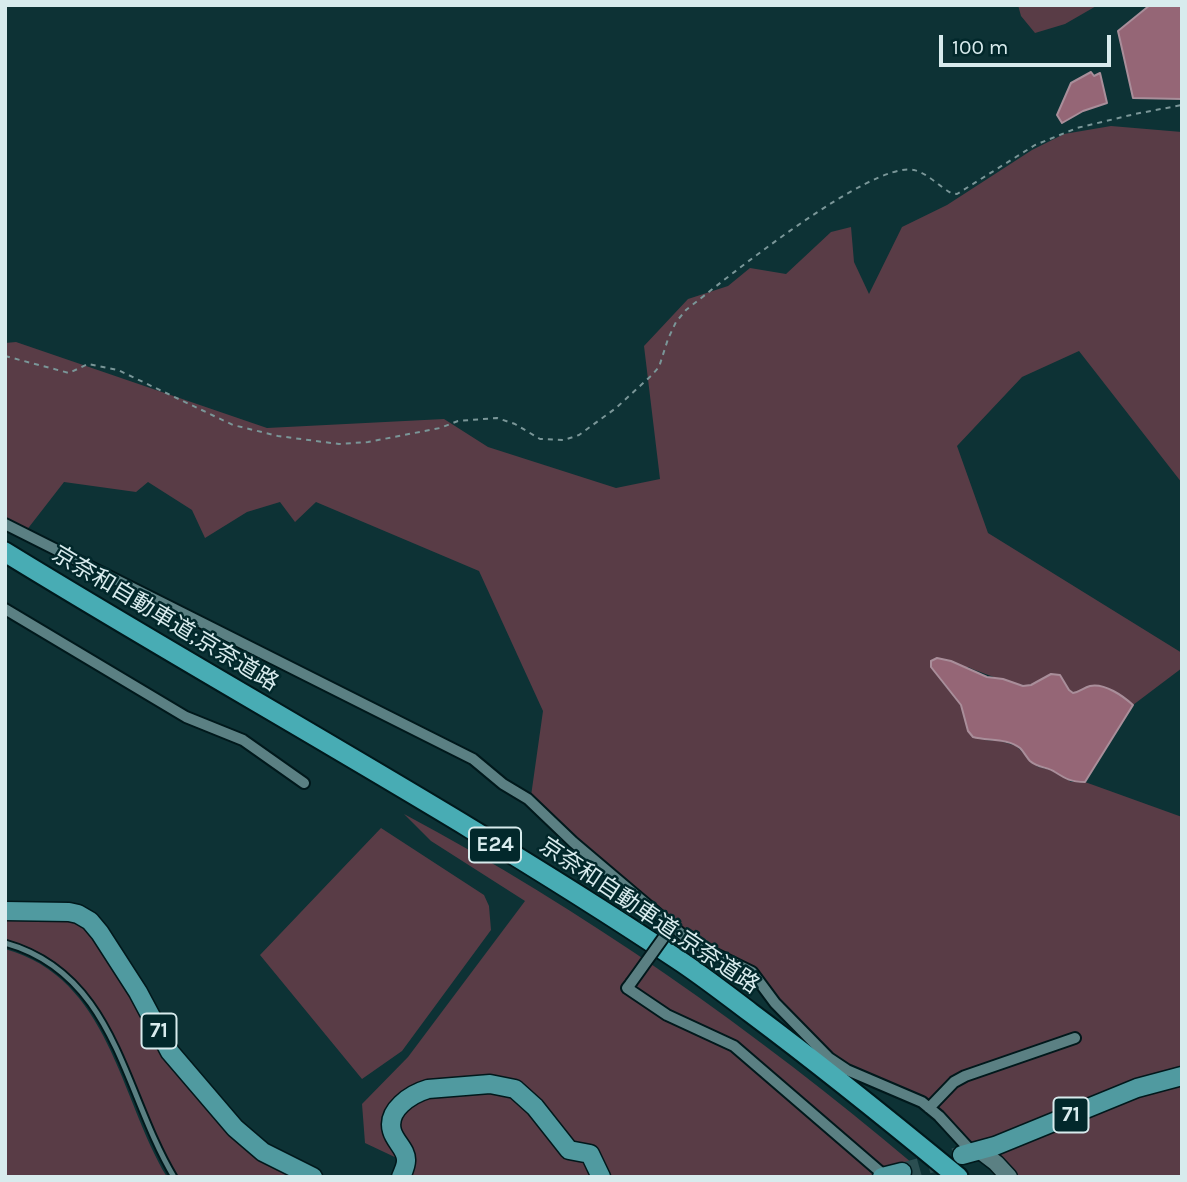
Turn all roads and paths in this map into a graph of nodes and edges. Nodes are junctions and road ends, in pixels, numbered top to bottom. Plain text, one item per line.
1 (1182, 105) edge
2 (5, 356) edge
3 (5, 524) edge
4 (5, 552) edge
5 (5, 562) edge
6 (5, 609) edge
7 (304, 783) dead end
8 (5, 911) edge
9 (670, 928) junction
10 (5, 943) edge
11 (1075, 1038) dead end
12 (1182, 1076) edge
13 (929, 1108) junction
14 (971, 1153) junction
15 (890, 1175) edge
16 (173, 1177) edge
17 (313, 1177) edge
18 (401, 1177) edge
19 (601, 1177) edge
20 (948, 1177) edge
21 (958, 1177) edge
22 (1009, 1177) edge

1 - 2 path
3 - 9 street
4 - 21 highway, 京奈和自動車道;京奈道路 / E24
5 - 20 highway, 京奈和自動車道;京奈道路 / E24
6 - 7 street
8 - 17 main road, 71
9 - 13 street
9 - 15 street, bridge
10 - 16 lane
11 - 13 street
12 - 14 main road, 71
13 - 14 street
14 - 22 street
18 - 19 main road

